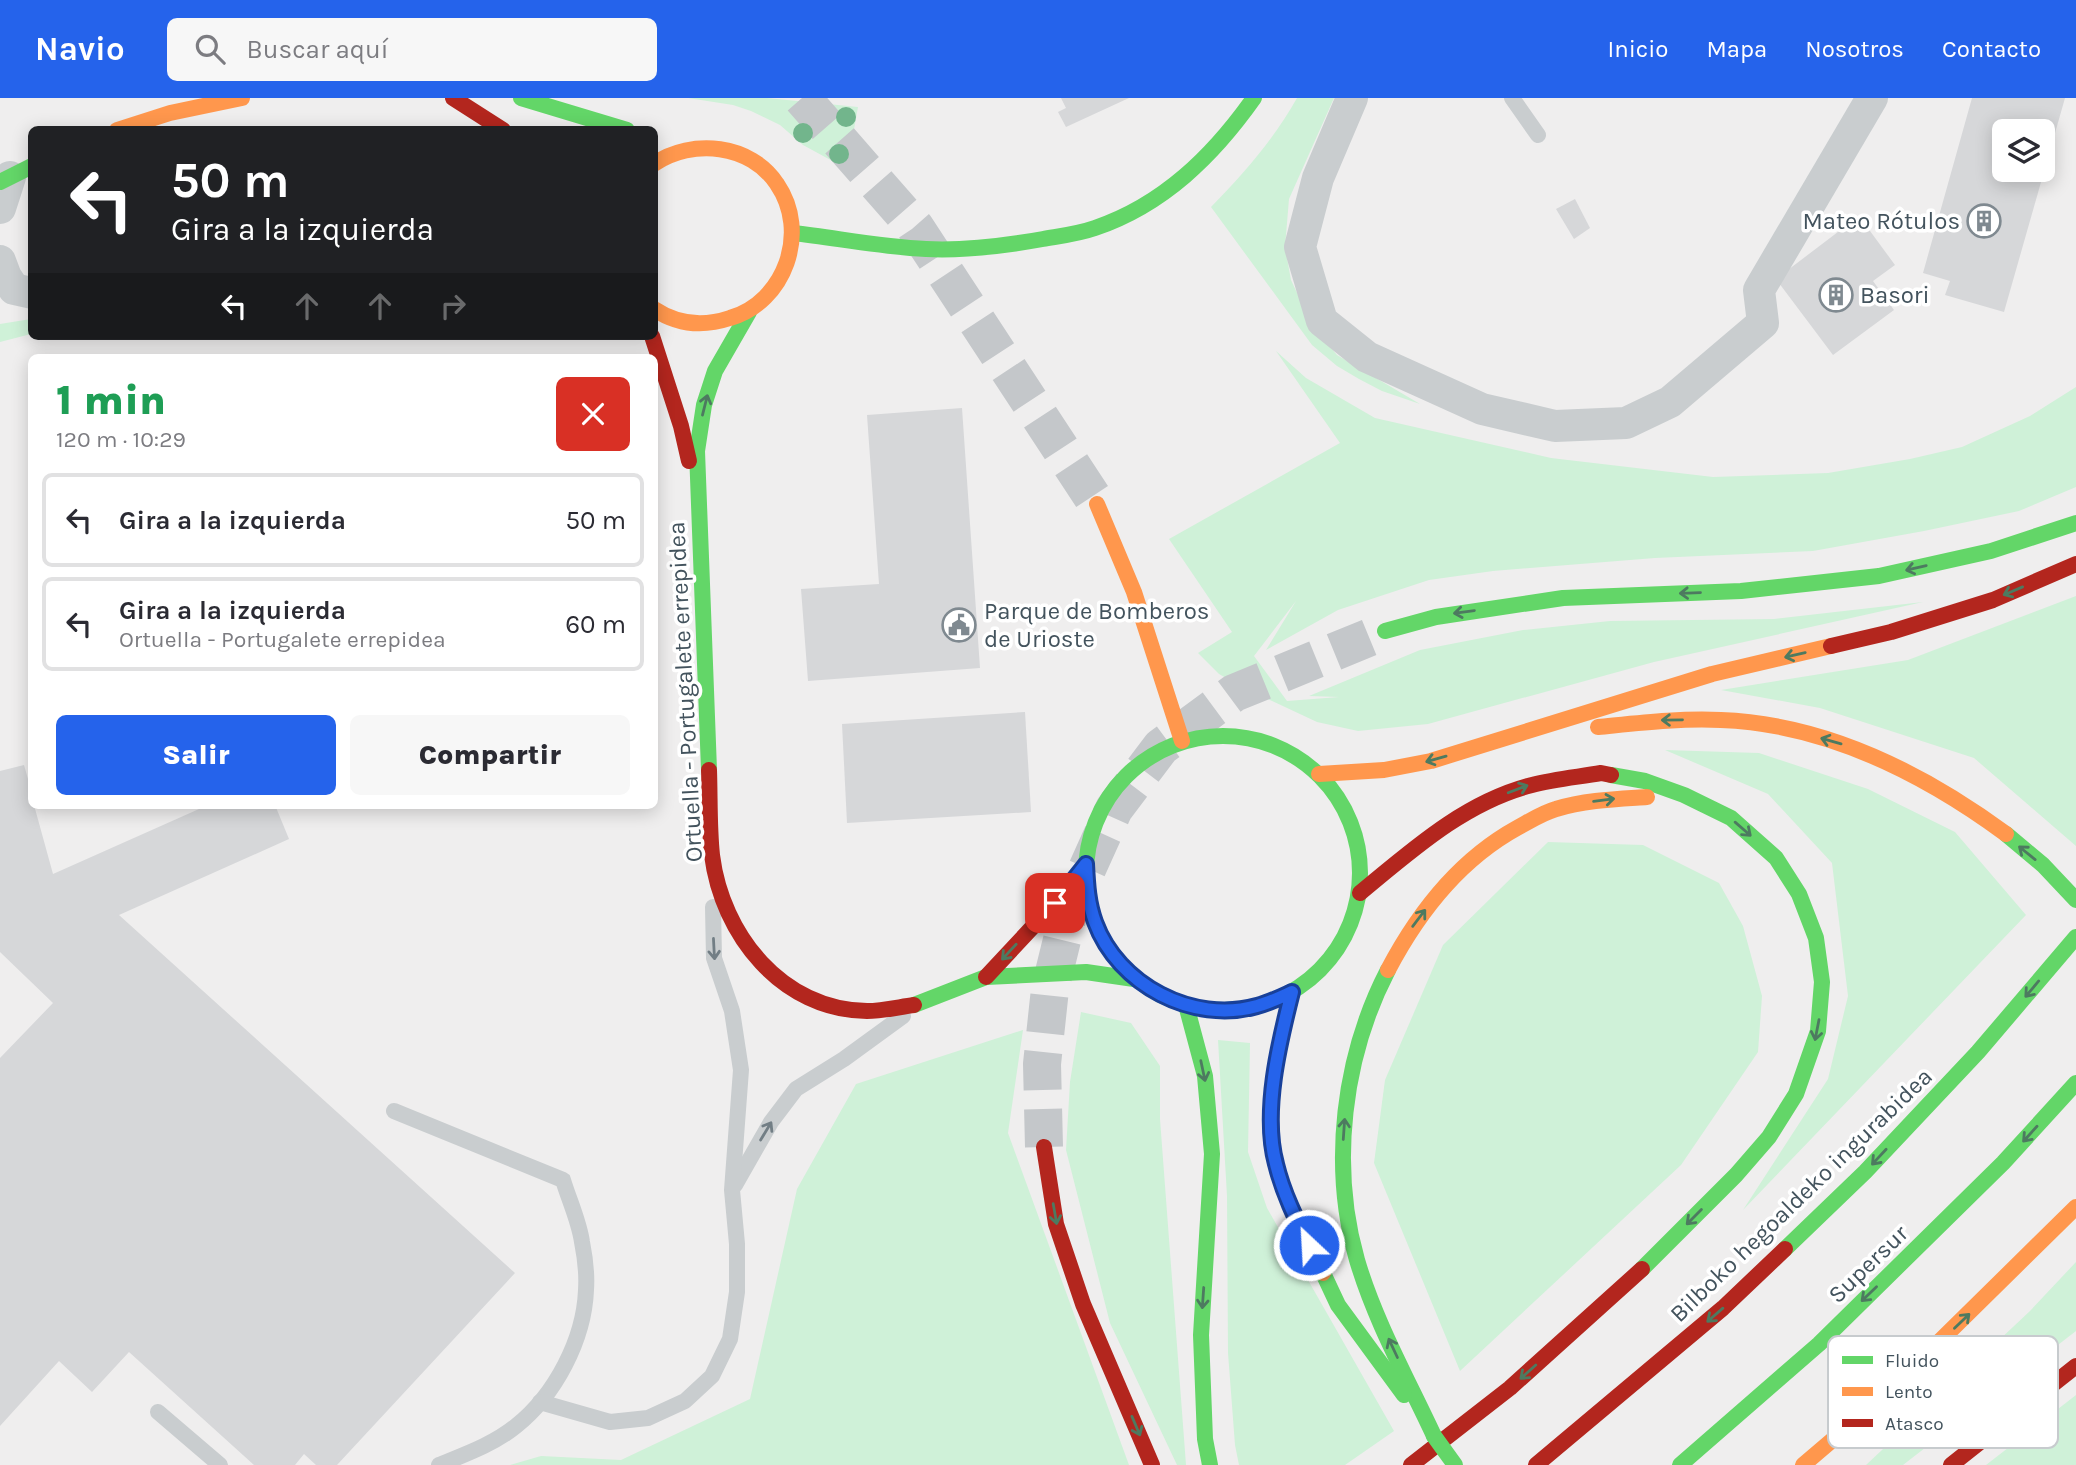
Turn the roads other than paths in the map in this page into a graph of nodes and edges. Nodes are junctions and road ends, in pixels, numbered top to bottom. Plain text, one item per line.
1 (242, 98) edge
2 (453, 98) edge
3 (521, 98) edge
4 (1254, 98) edge
5 (1352, 98) edge
6 (1513, 98) edge
7 (1872, 98) edge
8 (129, 126) edge
9 (497, 126) edge
10 (614, 126) edge
11 (1538, 135) dead end
12 (665, 142) dead end
13 (685, 149) junction
14 (658, 162) edge
15 (14, 175) edge
16 (0, 208) edge
17 (793, 233) junction
18 (0, 261) edge
19 (19, 297) edge
20 (658, 311) edge
21 (749, 312) junction
22 (658, 355) edge
23 (698, 497) junction
24 (1097, 504) tunnel mouth
25 (2076, 523) edge
26 (2076, 564) edge
27 (1385, 631) tunnel mouth
28 (1182, 741) junction
29 (1482, 745) junction
30 (1318, 774) junction
31 (1684, 795) junction
32 (712, 856) junction
33 (1086, 864) junction
34 (1360, 893) junction
35 (2076, 900) edge
36 (2076, 937) edge
37 (986, 977) junction
38 (1134, 979) junction
39 (1292, 992) junction
40 (917, 1005) junction
41 (1186, 1005) junction
42 (2076, 1083) edge
43 (394, 1111) dead end
44 (1044, 1147) tunnel mouth
45 (732, 1190) junction
46 (2076, 1207) edge
47 (1945, 1336) edge
48 (2076, 1366) edge
49 (2058, 1380) edge
50 (540, 1402) junction
51 (158, 1412) dead end
52 (1420, 1412) junction
53 (1828, 1444) edge
54 (1972, 1448) edge
55 (220, 1465) edge
56 (439, 1465) edge
57 (1152, 1465) edge
58 (1210, 1465) edge
59 (1412, 1465) edge
60 (1455, 1465) edge
61 (1536, 1465) edge
62 (1680, 1465) edge
63 (1803, 1465) edge
64 (1951, 1465) edge

1 - 8 main road
2 - 9 main road
3 - 10 main road
4 - 17 main road
5 - 7 street
6 - 11 lane
12 - 13 main road
13 - 14 main road
13 - 17 main road
15 - 16 street
17 - 21 main road
18 - 19 street
20 - 21 main road
23 -> 21 main road, Ortuella - Portugalete errepidea
22 - 23 main road, Ortuella - Portugalete errepidea
23 - 32 main road, Ortuella - Portugalete errepidea
24 - 28 main road
25 -> 27 main road
26 -> 29 main road
28 - 30 main road
28 - 33 main road
29 -> 30 main road
35 -> 29 main road
30 - 34 main road
34 -> 31 main road
52 -> 31 main road
31 -> 59 main road
32 - 40 main road, Ortuella - Portugalete errepidea
32 -> 45 lane
33 -> 37 main road, Ortuella - Portugalete errepidea
33 - 38 main road
34 - 39 main road
36 -> 61 main road, Bilboko hegoaldeko ingurabidea
37 - 38 main road, Ortuella - Portugalete errepidea
37 - 40 main road, Ortuella - Portugalete errepidea
38 - 41 main road
39 - 41 main road
39 - 52 main road
45 -> 40 lane
41 -> 58 main road
42 -> 62 main road, Supersur
43 - 50 lane
44 -> 57 main road
45 - 50 lane
47 -> 46 main road
48 - 49 main road
50 - 56 lane
51 - 55 lane
52 - 60 main road, bridge
63 -> 53 main road
54 - 64 main road

